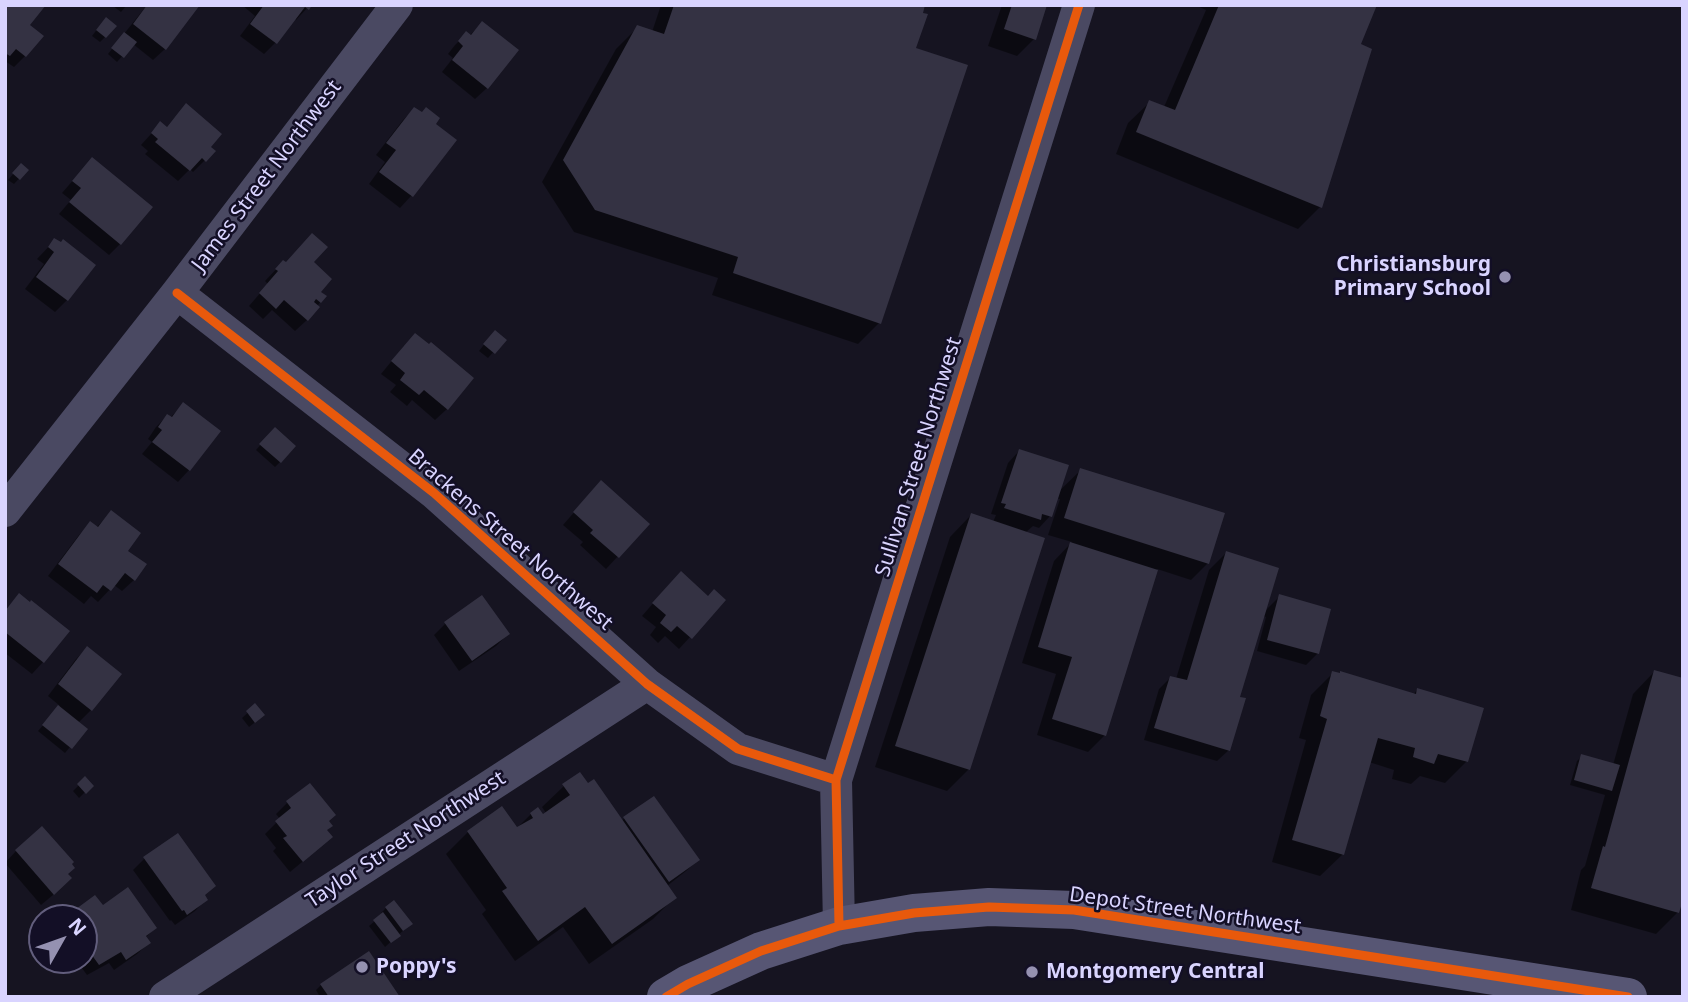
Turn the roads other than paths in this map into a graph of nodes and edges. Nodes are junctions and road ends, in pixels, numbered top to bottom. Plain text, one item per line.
1 (397, 5) edge
2 (1079, 5) edge
3 (177, 293) junction
4 (5, 511) edge
5 (647, 684) junction
6 (836, 780) junction
7 (839, 926) junction
8 (1487, 986) edge
9 (165, 997) edge
10 (666, 997) edge
11 (1628, 997) edge

1 - 3 street, James Street Northwest
2 - 6 street, Sullivan Street Northwest
3 - 4 street, James Street Northwest
3 - 5 street, Brackens Street Northwest
5 - 6 street, Brackens Street Northwest
5 - 9 street, Taylor Street Northwest
6 - 7 street, Sullivan Street Northwest
7 - 8 main road, Depot Street Northwest
7 - 10 main road, Depot Street Northwest
8 - 11 main road, Depot Street Northwest

